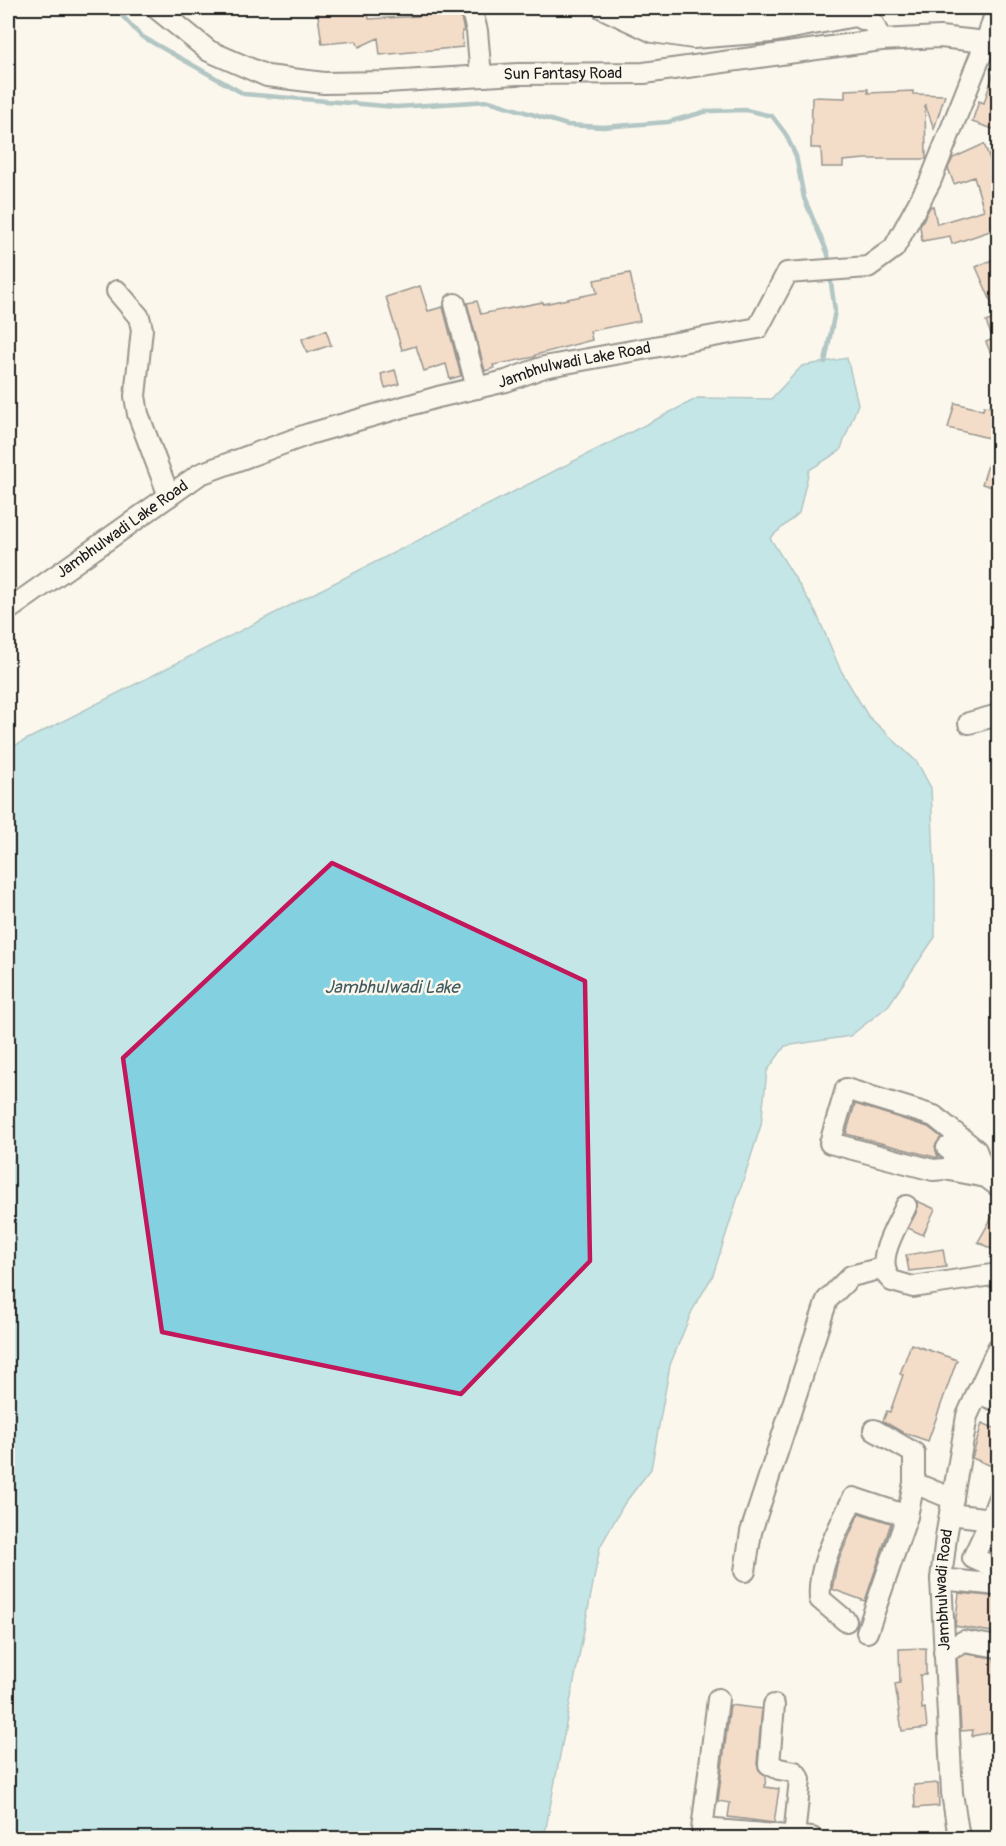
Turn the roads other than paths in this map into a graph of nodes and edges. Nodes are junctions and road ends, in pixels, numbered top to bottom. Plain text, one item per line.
1 (156, 8) edge
2 (471, 8) edge
3 (602, 8) edge
4 (644, 8) edge
5 (820, 8) edge
6 (997, 8) edge
7 (881, 40) junction
8 (986, 42) junction
9 (481, 76) junction
10 (117, 291) dead end
11 (455, 304) dead end
12 (477, 388) junction
13 (169, 496) junction
14 (8, 610) edge
15 (999, 715) edge
16 (969, 723) dead end
17 (947, 1148) dead end
18 (992, 1181) edge
19 (906, 1206) dead end
20 (883, 1268) junction
21 (999, 1274) edge
22 (999, 1348) edge
23 (977, 1393) junction
24 (999, 1401) edge
25 (874, 1430) dead end
26 (914, 1483) junction
27 (999, 1500) edge
28 (951, 1507) junction
29 (907, 1516) junction
30 (991, 1519) junction
31 (999, 1569) edge
32 (745, 1571) dead end
33 (941, 1579) junction
34 (999, 1585) edge
35 (846, 1621) dead end
36 (867, 1632) dead end
37 (999, 1647) edge
38 (944, 1652) junction
39 (718, 1699) dead end
40 (774, 1705) dead end
41 (702, 1834) edge
42 (793, 1838) edge
43 (959, 1839) edge

1 - 9 street, Sun Fantasy Road
2 - 9 street
3 - 7 street
4 - 5 street
6 - 8 street, Jambhulwadi Lake Road
7 - 8 street, Sun Fantasy Road
7 - 9 street, Sun Fantasy Road
8 - 12 street, Jambhulwadi Lake Road
10 - 13 street
11 - 12 street
12 - 13 street, Jambhulwadi Lake Road
13 - 14 street, Jambhulwadi Lake Road
15 - 16 street
17 - 18 street
18 - 18 street
19 - 20 street
20 - 21 street
20 - 32 street
22 - 23 street, Jambhulwadi Road
23 - 24 street
23 - 28 street, Jambhulwadi Road
25 - 26 street
26 - 28 street
26 - 29 street
27 - 30 street
28 - 30 street
28 - 33 street, Jambhulwadi Road
29 - 35 street
29 - 36 street
30 - 31 street
33 - 34 street
33 - 38 street, Jambhulwadi Road
37 - 38 street
38 - 43 street, Jambhulwadi Road
39 - 41 street
40 - 42 street
41 - 42 street

